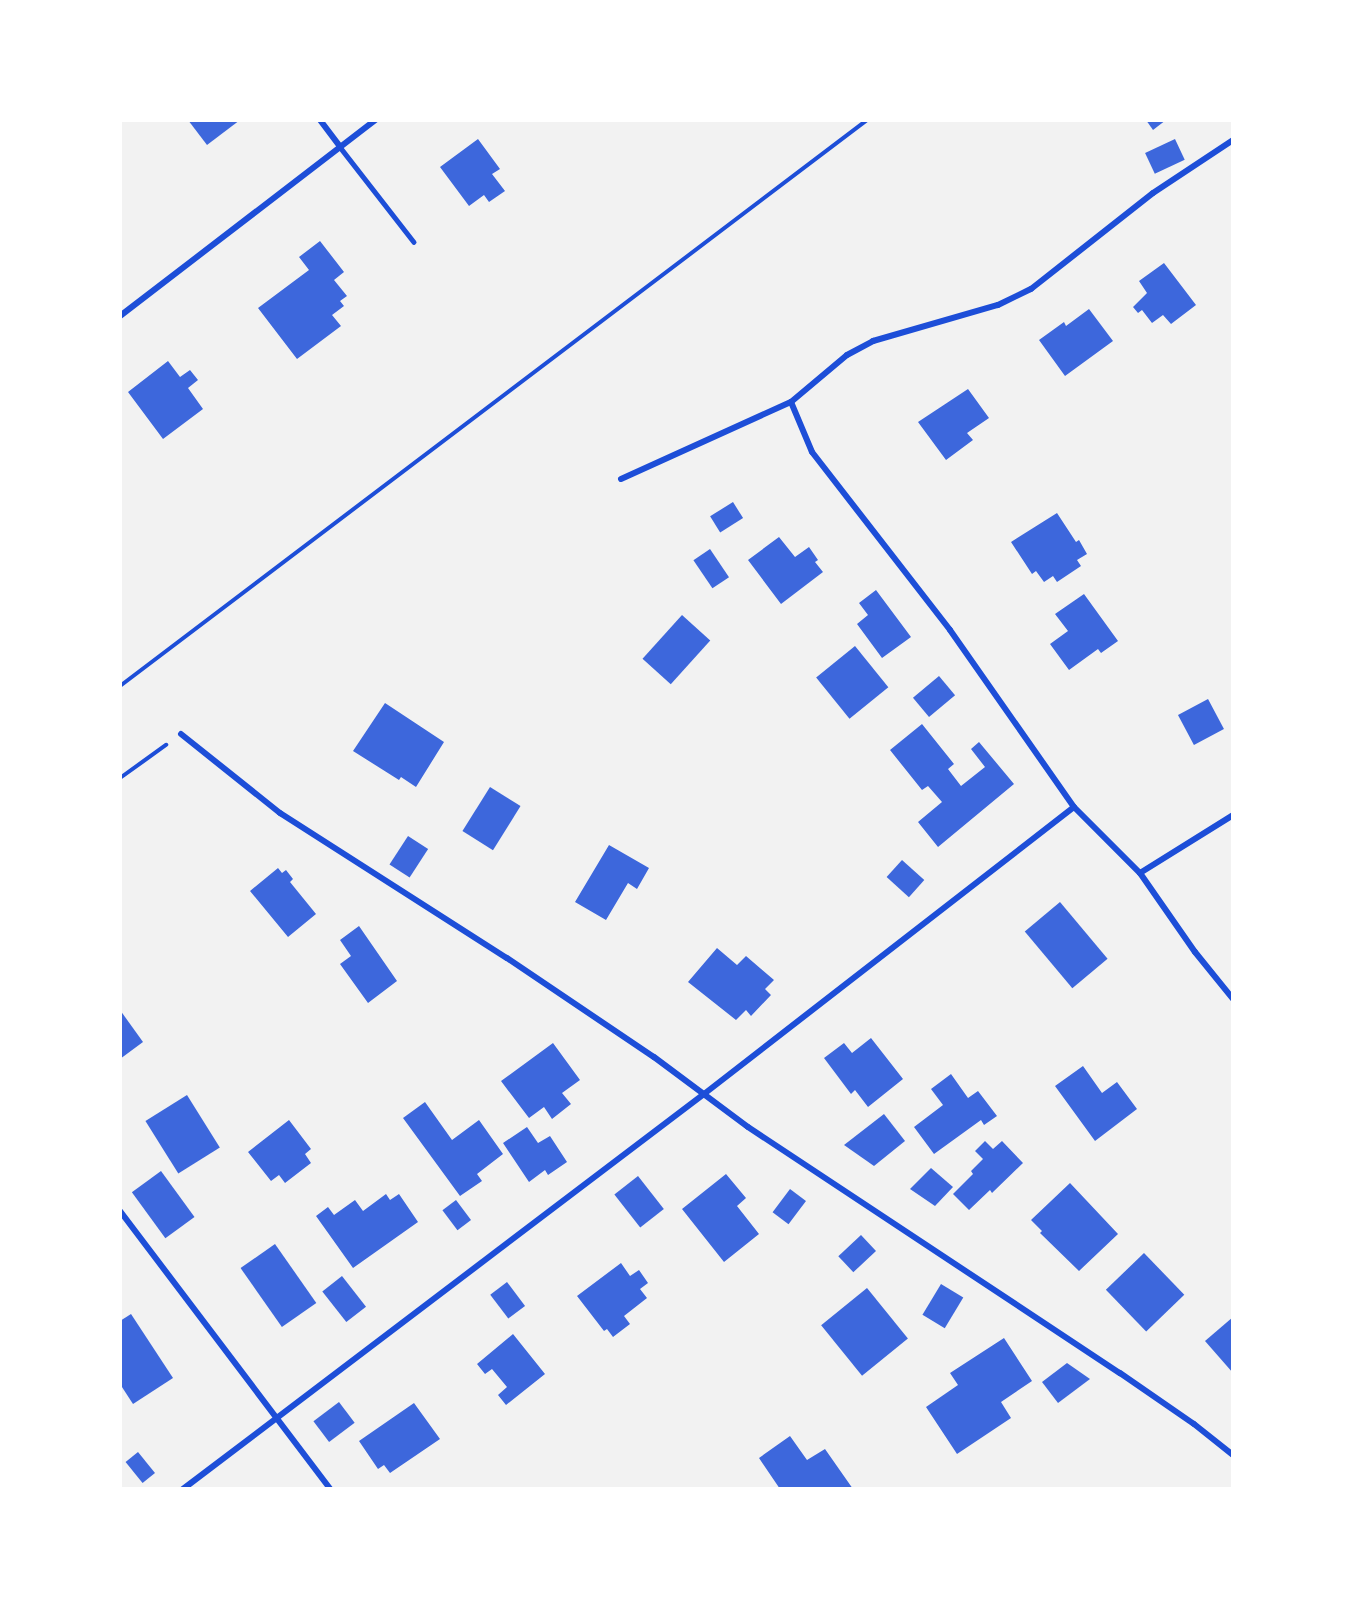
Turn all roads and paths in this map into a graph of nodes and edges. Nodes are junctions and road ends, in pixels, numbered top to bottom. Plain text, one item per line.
1 (320, 120) edge
2 (375, 120) edge
3 (867, 120) edge
4 (1233, 140) edge
5 (340, 147) junction
6 (414, 243) dead end
7 (120, 316) edge
8 (791, 402) junction
9 (621, 479) dead end
10 (120, 686) edge
11 (181, 734) joint
12 (120, 778) edge
13 (1074, 807) junction
14 (1233, 815) edge
15 (1140, 873) junction
16 (1233, 999) edge
17 (704, 1094) junction
18 (120, 1212) edge
19 (274, 1418) junction
20 (1233, 1455) edge
21 (183, 1489) edge
22 (330, 1489) edge

1 - 5 street
2 - 5 street
3 - 10 path
4 - 8 street
5 - 6 lane
5 - 7 street
8 - 9 street
8 - 13 street
11 - 12 path
11 - 17 street
13 - 15 street
13 - 17 street
14 - 15 street
15 - 16 street
17 - 19 street
17 - 20 street
18 - 19 street
19 - 21 street
19 - 22 street

